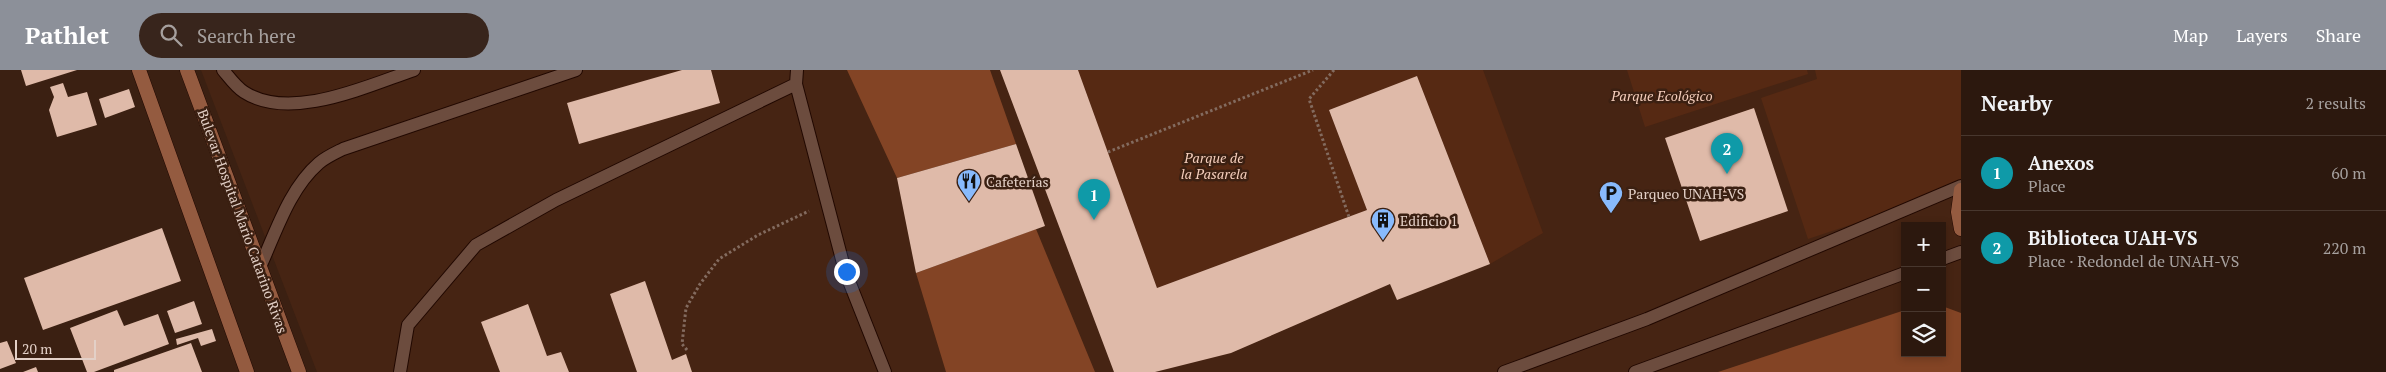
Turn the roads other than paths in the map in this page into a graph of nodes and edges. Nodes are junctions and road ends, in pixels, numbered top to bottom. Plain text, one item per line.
1 (139, 70) edge
2 (187, 70) edge
3 (223, 70) edge
4 (414, 70) edge
5 (576, 70) edge
6 (797, 70) edge
7 (796, 84) junction
8 (1961, 186) edge
9 (1961, 190) edge
10 (1961, 229) edge
11 (1961, 252) edge
12 (1946, 258) edge
13 (260, 267) junction
14 (1901, 274) edge
15 (247, 372) edge
16 (299, 372) edge
17 (400, 372) edge
18 (885, 372) edge
19 (1504, 372) edge
20 (1635, 372) edge

1 - 15 main road
2 - 13 main road, Bulevar Hospital Mario Catarino Rivas
3 - 4 lane
5 - 13 lane
6 - 7 lane
7 - 17 lane
7 - 18 lane
8 - 19 lane
9 - 10 main road
11 - 12 lane
13 - 16 main road, Bulevar Hospital Mario Catarino Rivas
14 - 20 lane

